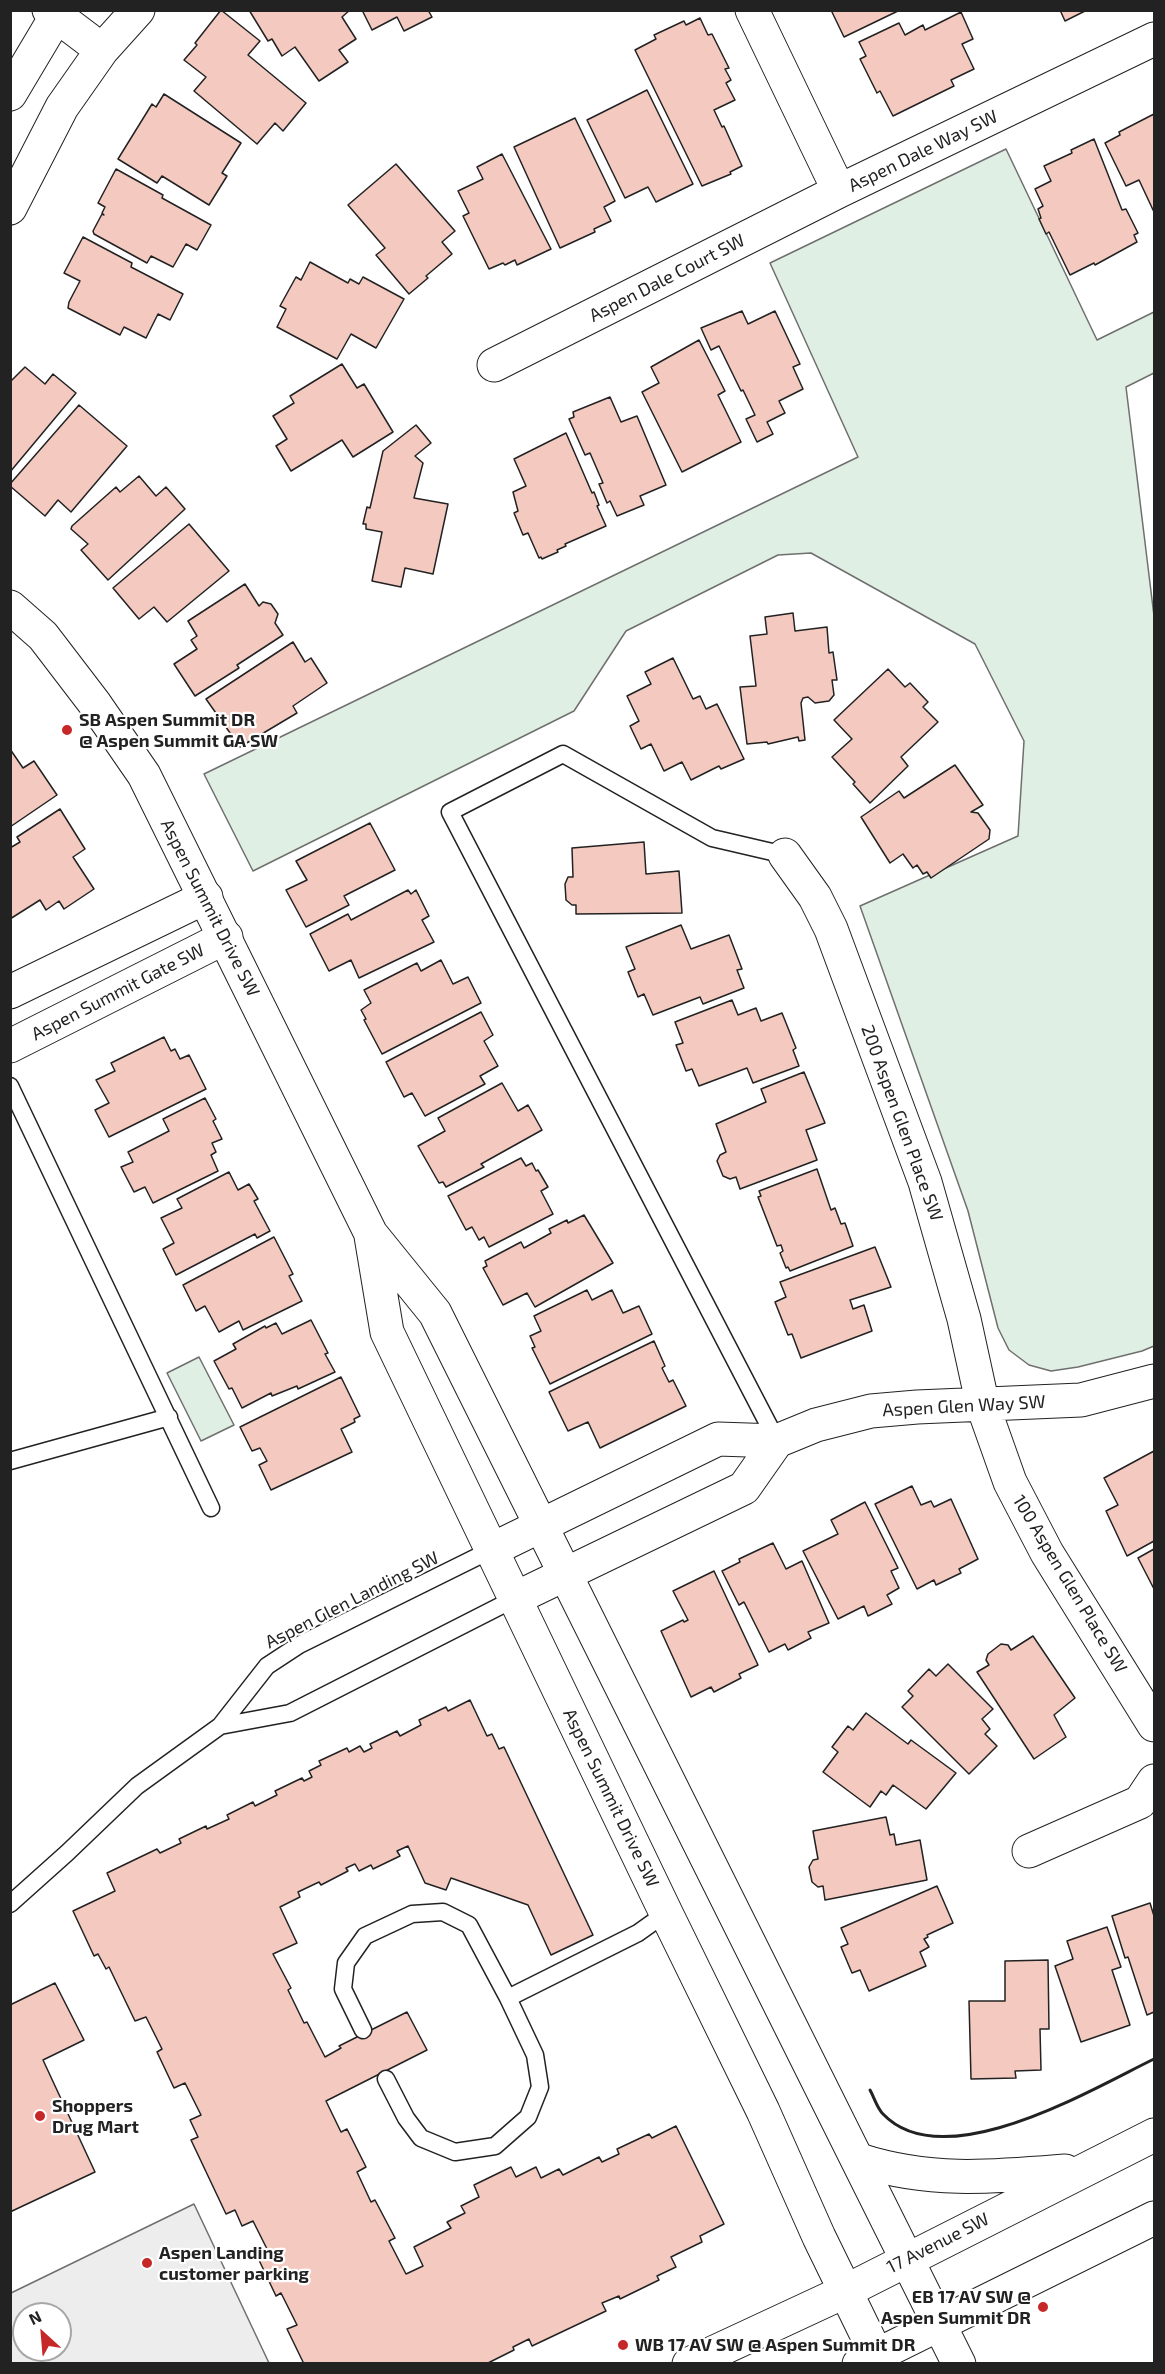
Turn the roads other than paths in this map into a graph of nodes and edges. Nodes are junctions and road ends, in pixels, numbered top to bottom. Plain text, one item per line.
1 (138, 10) edge
2 (752, 10) edge
3 (55, 12) edge
4 (1155, 39) edge
5 (102, 50) junction
6 (10, 94) edge
7 (840, 191) junction
8 (10, 208) edge
9 (494, 364) dead end
10 (10, 607) edge
11 (785, 855) joint
12 (206, 897) junction
13 (226, 937) junction
14 (10, 992) edge
15 (10, 1046) edge
16 (10, 1086) edge
17 (371, 1234) junction
18 (1155, 1382) edge
19 (983, 1406) junction
20 (169, 1417) junction
21 (777, 1442) junction
22 (10, 1461) edge
23 (211, 1508) dead end
24 (542, 1524) junction
25 (490, 1551) junction
26 (567, 1574) junction
27 (514, 1599) junction
28 (1155, 1725) edge
29 (220, 1726) junction
30 (1155, 1781) edge
31 (1029, 1851) dead end
32 (10, 1904) edge
33 (666, 1914) junction
34 (508, 1998) junction
35 (363, 2030) dead end
36 (386, 2079) dead end
37 (1155, 2135) edge
38 (859, 2160) junction
39 (1082, 2170) junction
40 (1155, 2218) edge
41 (907, 2258) junction
42 (846, 2291) junction
43 (939, 2323) junction
44 (872, 2360) edge
45 (689, 2364) edge
46 (959, 2364) edge

1 - 5 street
2 - 7 street, Aspen Dale Way SW
3 - 5 street
3 - 6 street
4 - 7 street, Aspen Dale Way SW
5 - 8 street
7 - 9 street, Aspen Dale Court SW
10 - 12 street, Aspen Summit Drive SW
11 - 19 street, 200 Aspen Glen Place SW
11 - 21 lane
12 - 13 street, Aspen Summit Drive SW
12 - 14 street
13 - 15 street, Aspen Summit Gate SW
13 - 17 street, Aspen Summit Drive SW
16 - 20 lane
17 - 24 street, Aspen Summit Drive SW
17 - 25 street, Aspen Summit Drive SW
18 - 19 street, Aspen Glen Way SW
19 - 21 street, Aspen Glen Way SW
19 - 28 street, 100 Aspen Glen Place SW
20 - 22 lane
20 - 23 lane
21 - 24 street, Aspen Glen Way SW
21 - 26 street
24 - 25 street, Aspen Glen Way SW
24 - 26 street, Aspen Summit Drive SW
25 - 27 street, Aspen Summit Drive SW
25 - 29 lane, Aspen Glen Landing SW
26 - 27 street
26 - 38 street, Aspen Summit Drive SW
27 - 29 lane, Aspen Glen Landing SW
27 - 33 street, Aspen Summit Drive SW
29 - 32 lane, Aspen Glen Landing SW
30 - 31 street
33 - 34 lane
33 - 42 street, Aspen Summit Drive SW
34 - 35 lane
34 - 36 lane
37 - 39 street, 17 Avenue SW
38 - 39 street
38 - 41 street, Aspen Summit Drive SW
39 - 41 street, 17 Avenue SW
40 - 43 street
41 - 42 street, 17 Avenue SW
41 - 43 street, Aspen Summit Drive SW
42 - 44 street, Aspen Summit Drive SW
42 - 45 street, 17 Avenue SW
43 - 44 street
43 - 46 street, Aspen Summit Drive SW

